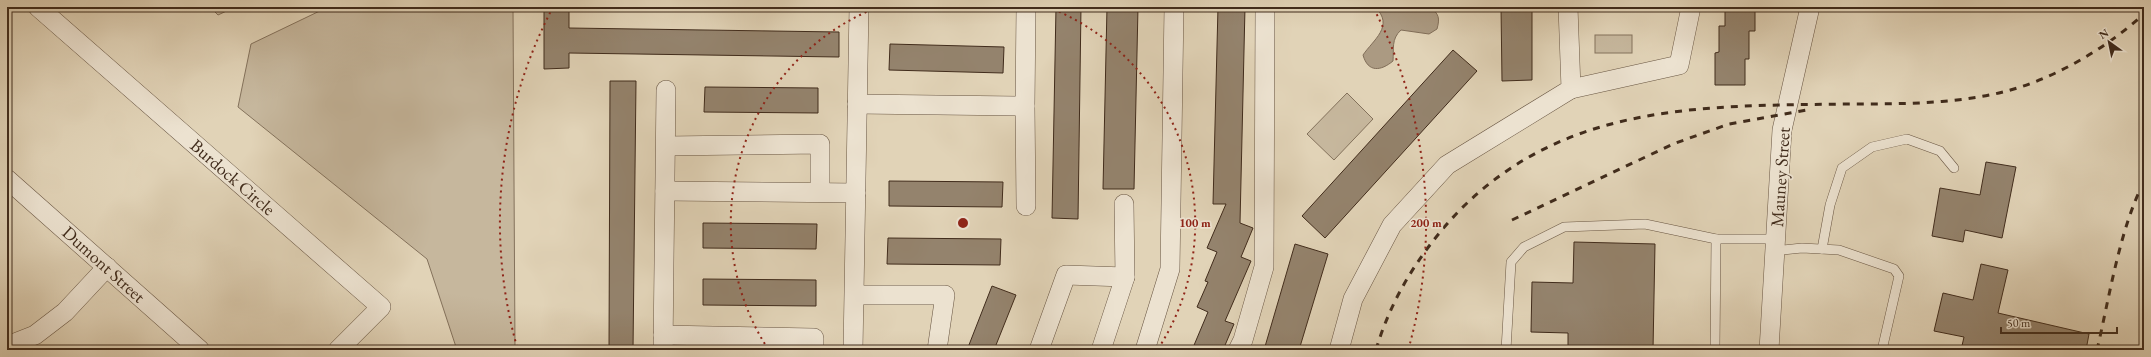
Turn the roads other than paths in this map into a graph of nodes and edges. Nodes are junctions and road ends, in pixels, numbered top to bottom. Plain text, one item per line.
1 (38, 7) edge
2 (859, 7) edge
3 (1026, 7) edge
4 (1174, 7) edge
5 (1265, 7) edge
6 (1568, 7) edge
7 (1691, 7) edge
8 (1810, 7) edge
9 (1571, 89) junction
10 (666, 90) dead end
11 (857, 104) junction
12 (1025, 106) junction
13 (666, 146) junction
14 (1954, 168) dead end
15 (7, 179) edge
16 (665, 191) junction
17 (820, 192) junction
18 (856, 193) junction
19 (1124, 204) dead end
20 (1026, 206) dead end
21 (1716, 239) junction
22 (1775, 245) junction
23 (1822, 249) junction
24 (107, 267) junction
25 (1124, 277) junction
26 (855, 295) junction
27 (663, 343) edge
28 (7, 346) edge
29 (200, 350) edge
30 (338, 350) edge
31 (814, 350) edge
32 (853, 350) edge
33 (937, 350) edge
34 (1039, 350) edge
35 (1100, 350) edge
36 (1145, 350) edge
37 (1238, 350) edge
38 (1339, 350) edge
39 (1506, 350) edge
40 (1715, 350) edge
41 (1769, 350) edge
42 (1882, 350) edge

1 - 30 street, Burdock Circle
2 - 11 street
3 - 12 street
4 - 36 street
5 - 37 street
6 - 9 street
7 - 9 street
8 - 22 street, Mauney Street
9 - 38 street
10 - 13 street
11 - 12 street
11 - 18 street
12 - 20 street
13 - 16 street
13 - 17 street
14 - 23 lane
15 - 24 street, Dumont Street
16 - 17 street
16 - 27 street
17 - 18 street
18 - 26 street
19 - 25 street
21 - 22 lane
21 - 39 lane
21 - 40 lane
22 - 23 lane
22 - 41 street, Mauney Street
23 - 42 lane
24 - 28 street
24 - 29 street, Dumont Street
25 - 34 street
25 - 35 street
26 - 32 street
26 - 33 street
27 - 31 street

